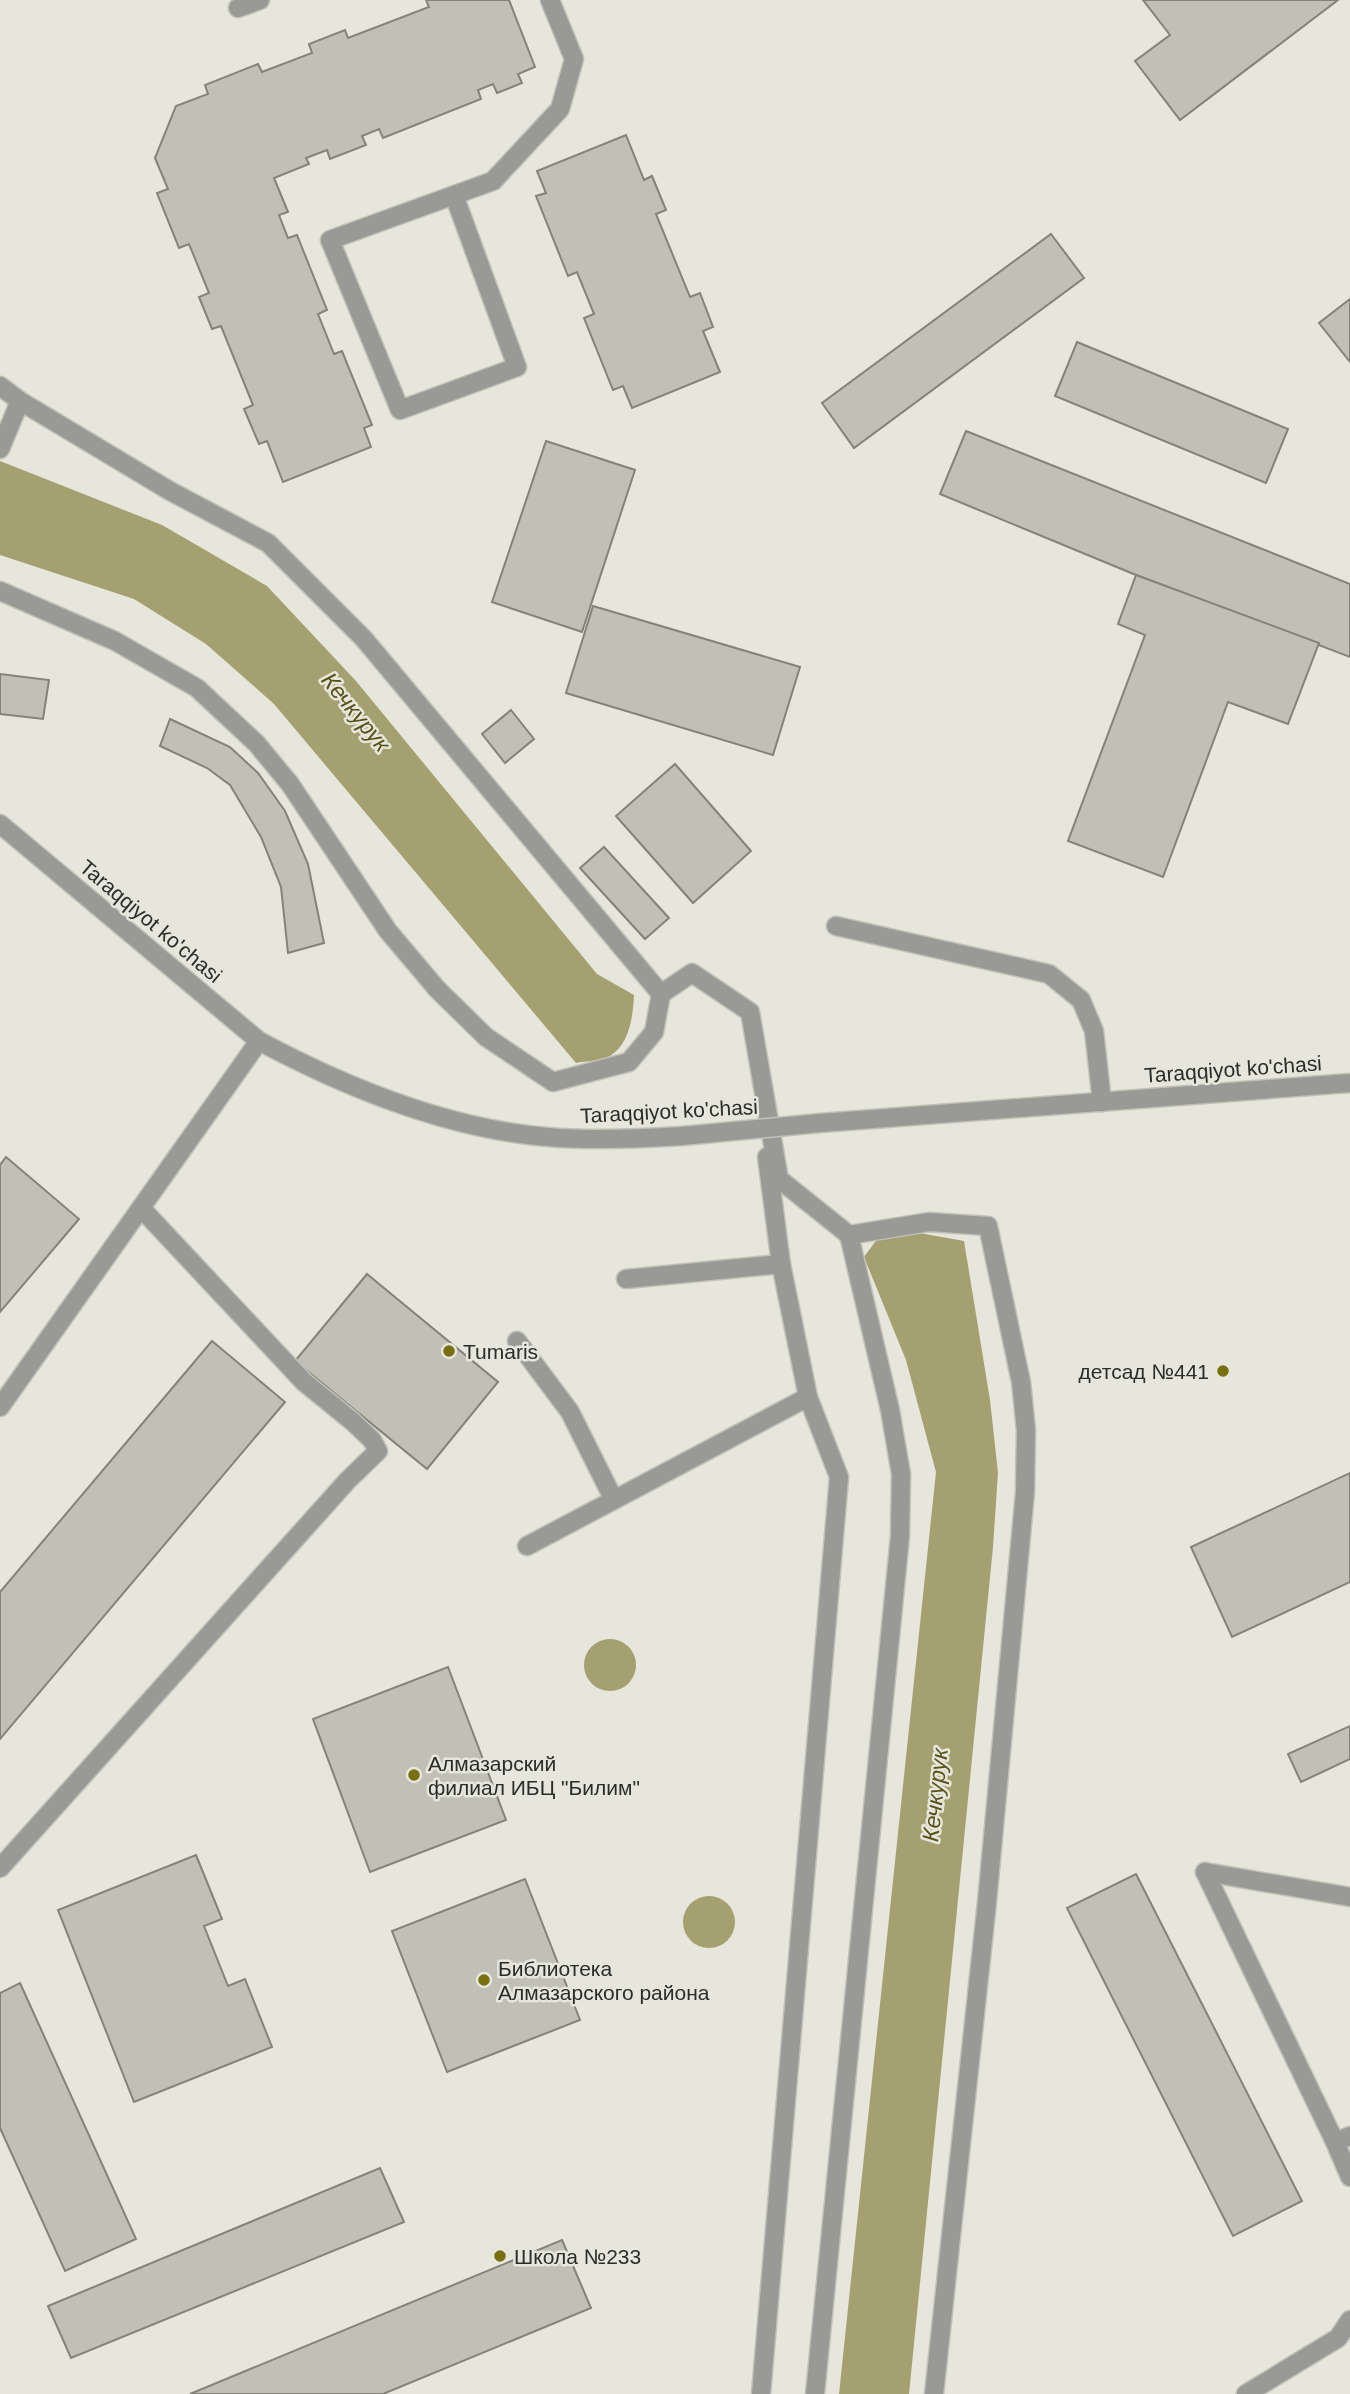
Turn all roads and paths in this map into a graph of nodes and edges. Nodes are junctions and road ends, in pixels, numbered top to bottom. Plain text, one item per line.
1 (260, 0) edge
2 (550, 0) edge
3 (238, 8) dead end
4 (454, 195) junction
5 (0, 386) edge
6 (20, 401) junction
7 (0, 449) edge
8 (0, 591) edge
9 (0, 824) edge
10 (836, 926) dead end
11 (661, 994) junction
12 (259, 1041) junction
13 (1350, 1083) edge
14 (1102, 1101) junction
15 (764, 1129) junction
16 (141, 1209) junction
17 (849, 1235) junction
18 (781, 1264) junction
19 (626, 1279) dead end
20 (517, 1341) dead end
21 (808, 1397) junction
22 (0, 1407) edge
23 (614, 1500) junction
24 (527, 1546) dead end
25 (0, 1868) edge
26 (1350, 1897) edge
27 (1343, 2139) edge
28 (1350, 2176) edge
29 (1350, 2320) edge
30 (1344, 2335) edge
31 (761, 2394) edge
32 (815, 2394) edge
33 (934, 2394) edge
34 (1246, 2394) edge

1 - 3 street
2 - 4 street
4 - 4 street
5 - 6 street
6 - 7 street
6 - 11 street
8 - 11 street
9 - 12 street, Taraqqiyot ko'chasi
10 - 14 street
11 - 17 street
12 - 15 street, Taraqqiyot ko'chasi, bridge
12 - 16 street
13 - 14 street, Taraqqiyot ko'chasi
14 - 15 street, Taraqqiyot ko'chasi, bridge
15 - 18 street
16 - 22 street
16 - 25 street
17 - 32 street
17 - 33 street
18 - 19 street
18 - 21 street
20 - 23 street
21 - 23 street
21 - 31 street
23 - 24 street
26 - 27 street
27 - 28 street
29 - 30 street
30 - 34 street

